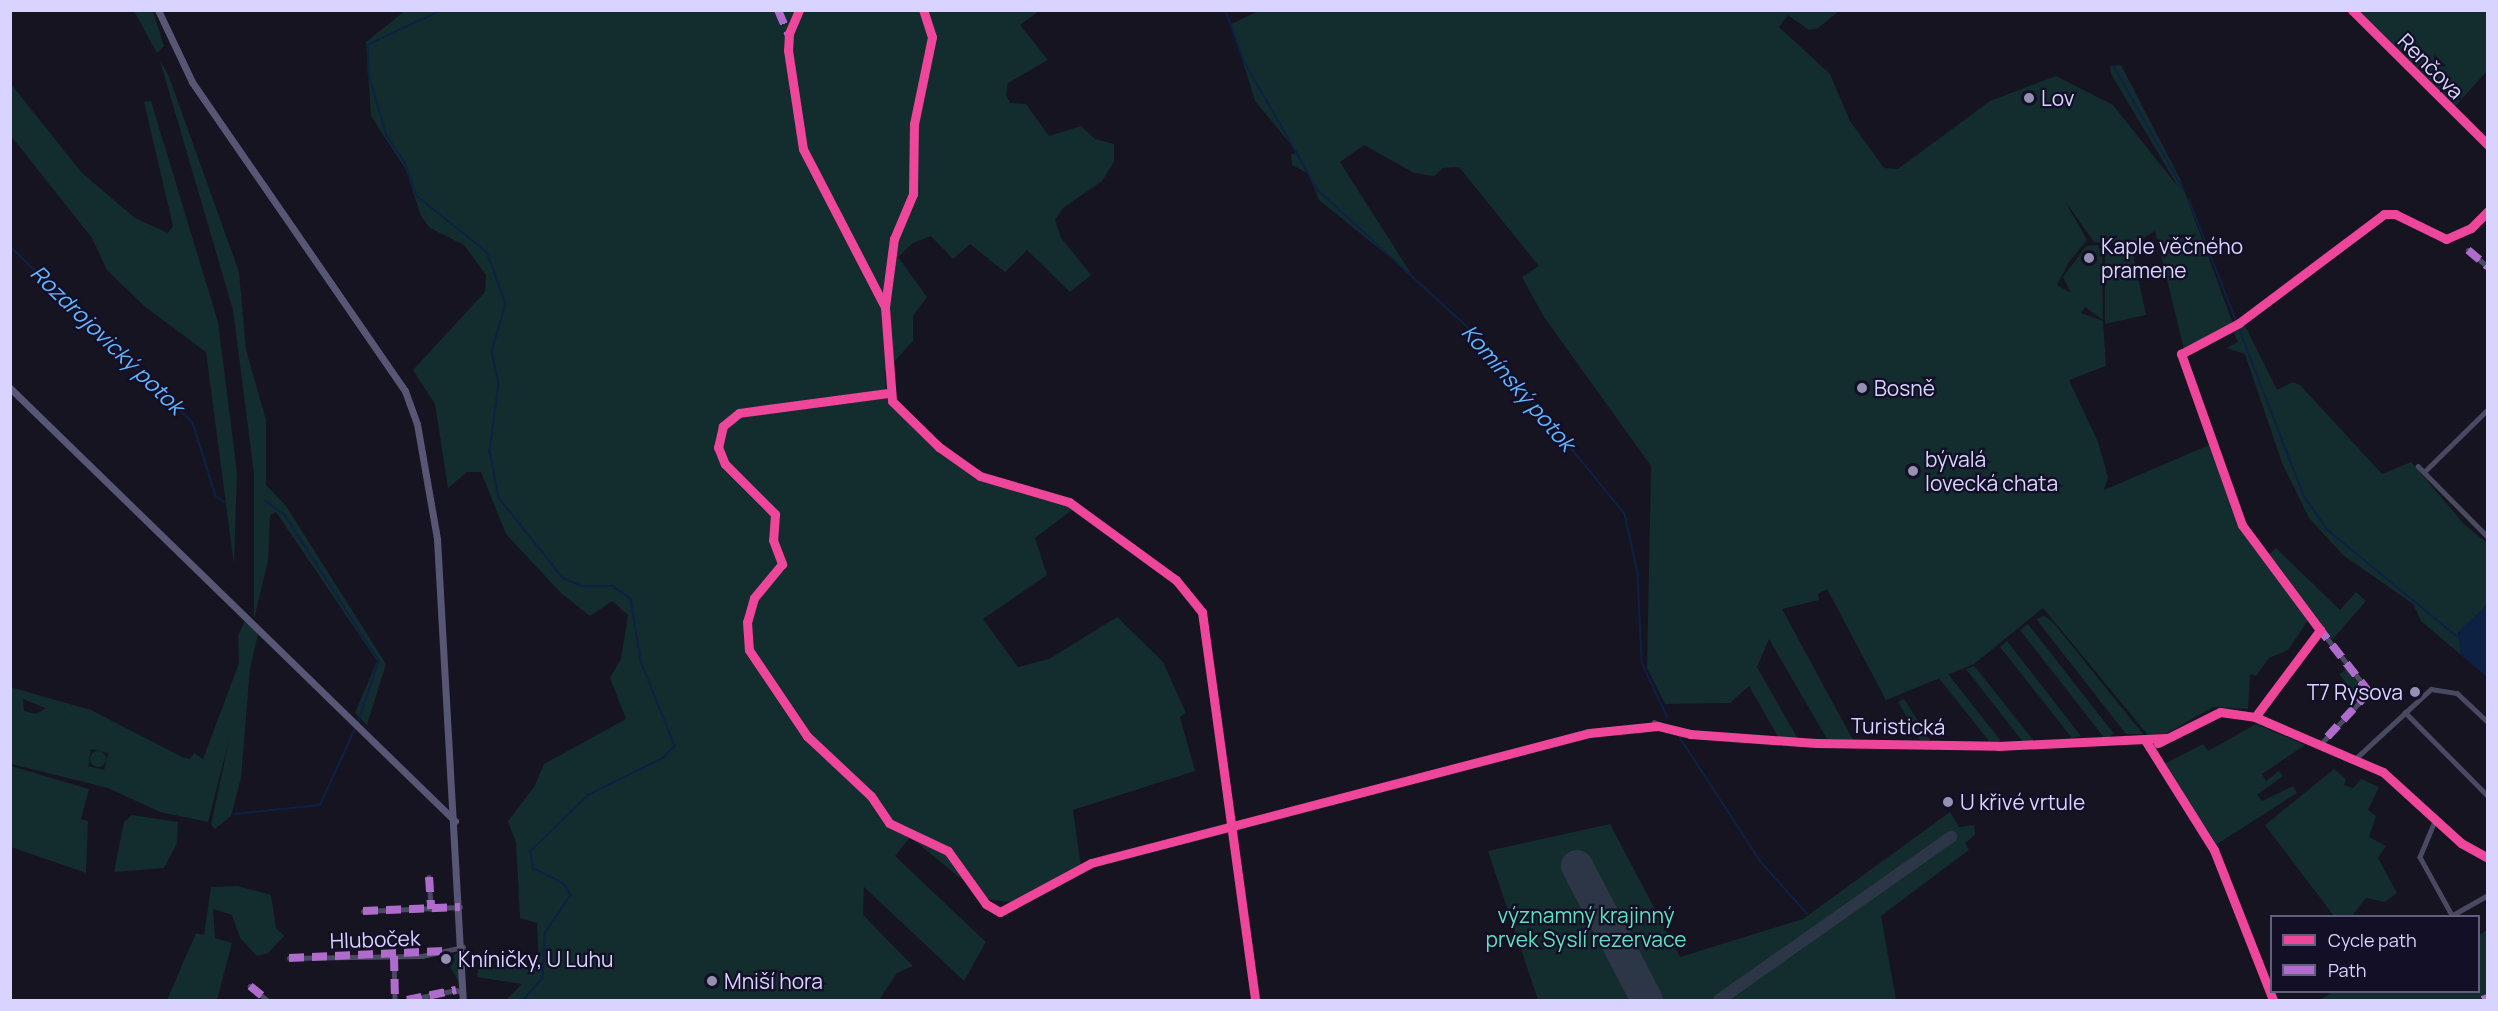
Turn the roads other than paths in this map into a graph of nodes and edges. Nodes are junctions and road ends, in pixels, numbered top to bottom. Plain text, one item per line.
1 (158, 10) edge
2 (2352, 10) edge
3 (2487, 145) edge
4 (2468, 250) dead end
5 (2487, 267) edge
6 (10, 388) edge
7 (2487, 409) edge
8 (2418, 466) dead end
9 (2424, 472) junction
10 (2487, 524) edge
11 (2481, 530) junction
12 (2487, 537) edge
13 (2320, 630) dead end
14 (2404, 712) junction
15 (1654, 722) dead end
16 (2487, 723) edge
17 (2143, 738) junction
18 (2166, 738) junction
19 (2319, 746) junction
20 (2353, 761) junction
21 (2487, 796) edge
22 (2436, 819) junction
23 (455, 821) junction
24 (2487, 858) edge
25 (429, 877) dead end
26 (2487, 895) edge
27 (460, 907) junction
28 (431, 909) junction
29 (363, 911) dead end
30 (2450, 915) edge
31 (2453, 915) edge
32 (463, 947) junction
33 (394, 956) junction
34 (289, 958) dead end
35 (250, 986) dead end
36 (461, 994) edge
37 (267, 1000) edge
38 (395, 1000) edge
39 (407, 1000) edge

1 - 23 street
2 - 3 street, Renčova
4 - 5 street
6 - 23 street
7 - 9 street
8 - 9 street
9 - 11 street
10 - 11 street
11 - 12 street
13 - 19 street
14 - 16 street
14 - 20 street
14 - 21 street
15 - 17 street, Turistická
17 - 18 street, Turistická
17 - 18 street, Turistická
18 - 19 street, Turistická
19 - 20 street, Turistická
20 - 22 street, Turistická
22 - 24 street, Turistická
22 - 30 street
23 - 27 street
25 - 28 street
26 - 31 street
27 - 28 street
27 - 32 street
28 - 29 street
32 - 33 street, Hluboček
32 - 36 street
33 - 34 street, Hluboček
33 - 38 street
35 - 37 street
36 - 39 street

